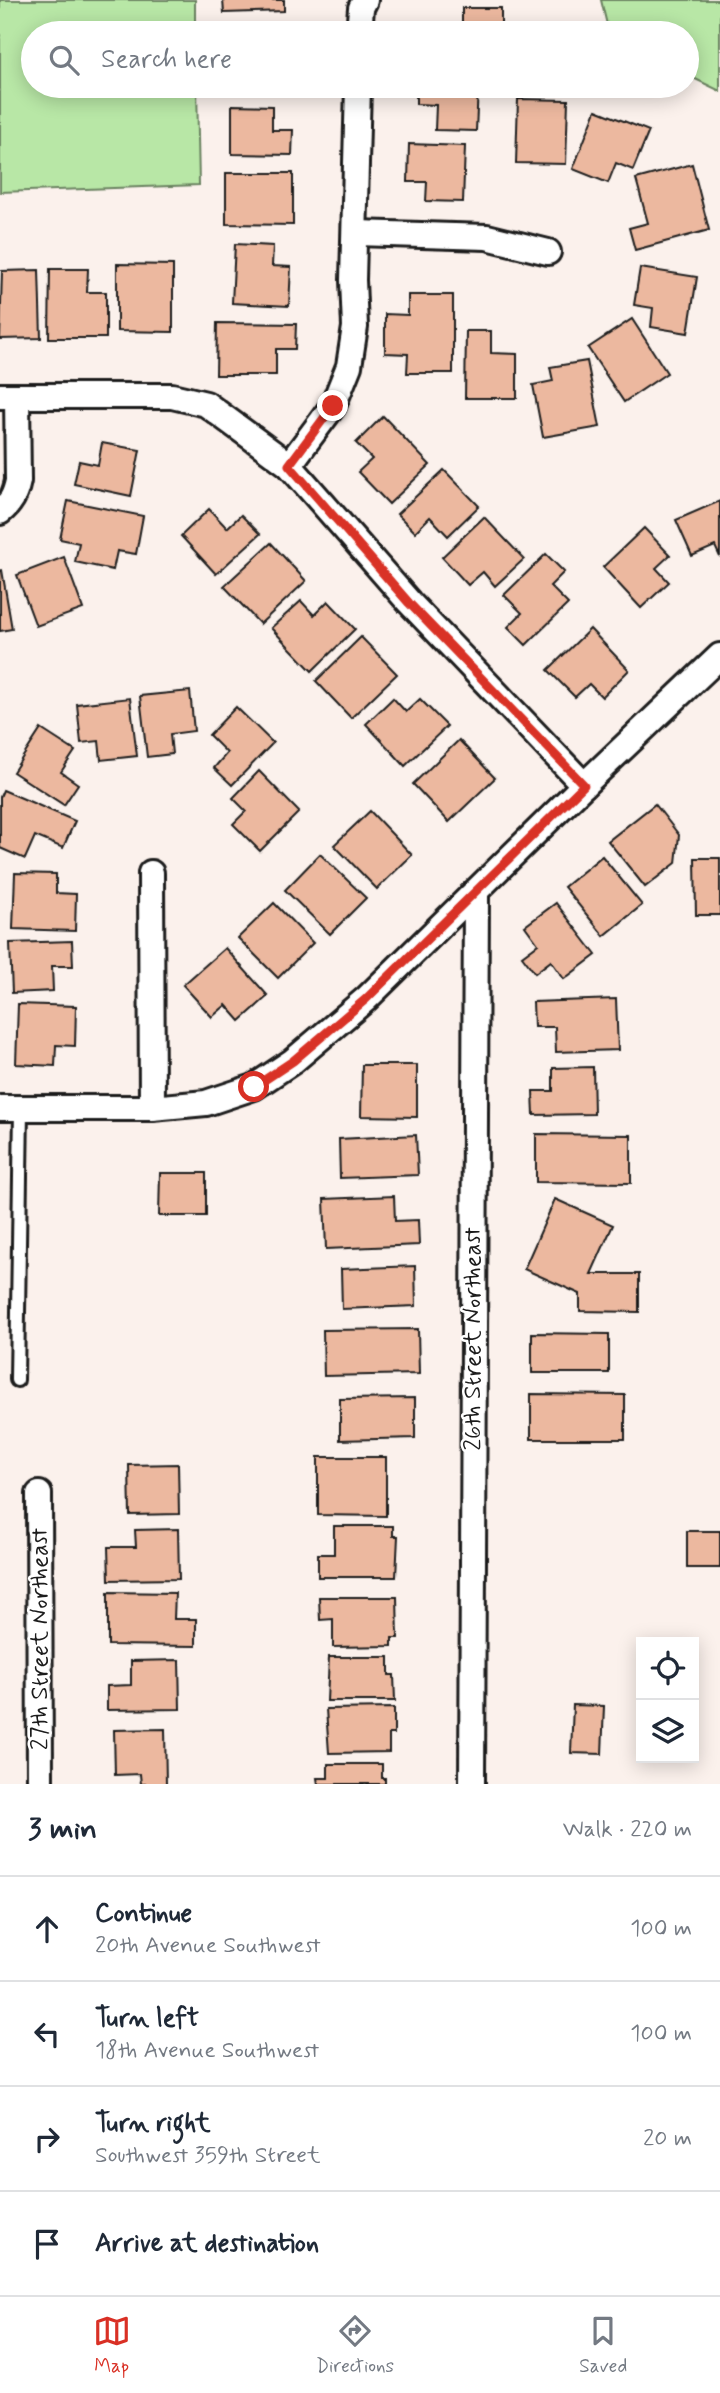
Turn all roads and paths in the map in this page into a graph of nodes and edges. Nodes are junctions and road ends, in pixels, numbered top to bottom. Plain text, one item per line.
1 (365, 0) edge
2 (360, 21) edge
3 (358, 98) edge
4 (356, 233) junction
5 (548, 252) dead end
6 (9, 396) edge
7 (289, 465) junction
8 (0, 512) edge
9 (720, 656) edge
10 (584, 785) junction
11 (151, 873) dead end
12 (476, 893) junction
13 (152, 1108) junction
14 (11, 1109) edge
15 (17, 1380) dead end
16 (39, 1494) dead end
17 (40, 1784) edge
18 (472, 1784) edge

1 - 2 street
3 - 4 street
4 - 5 street
4 - 7 street
6 - 7 street
6 - 8 street
7 - 10 street
9 - 10 street
10 - 12 street
11 - 13 street
12 - 13 street
12 - 18 street, 26th Street Northeast
13 - 14 street
14 - 15 lane
16 - 17 street, 27th Street Northeast

